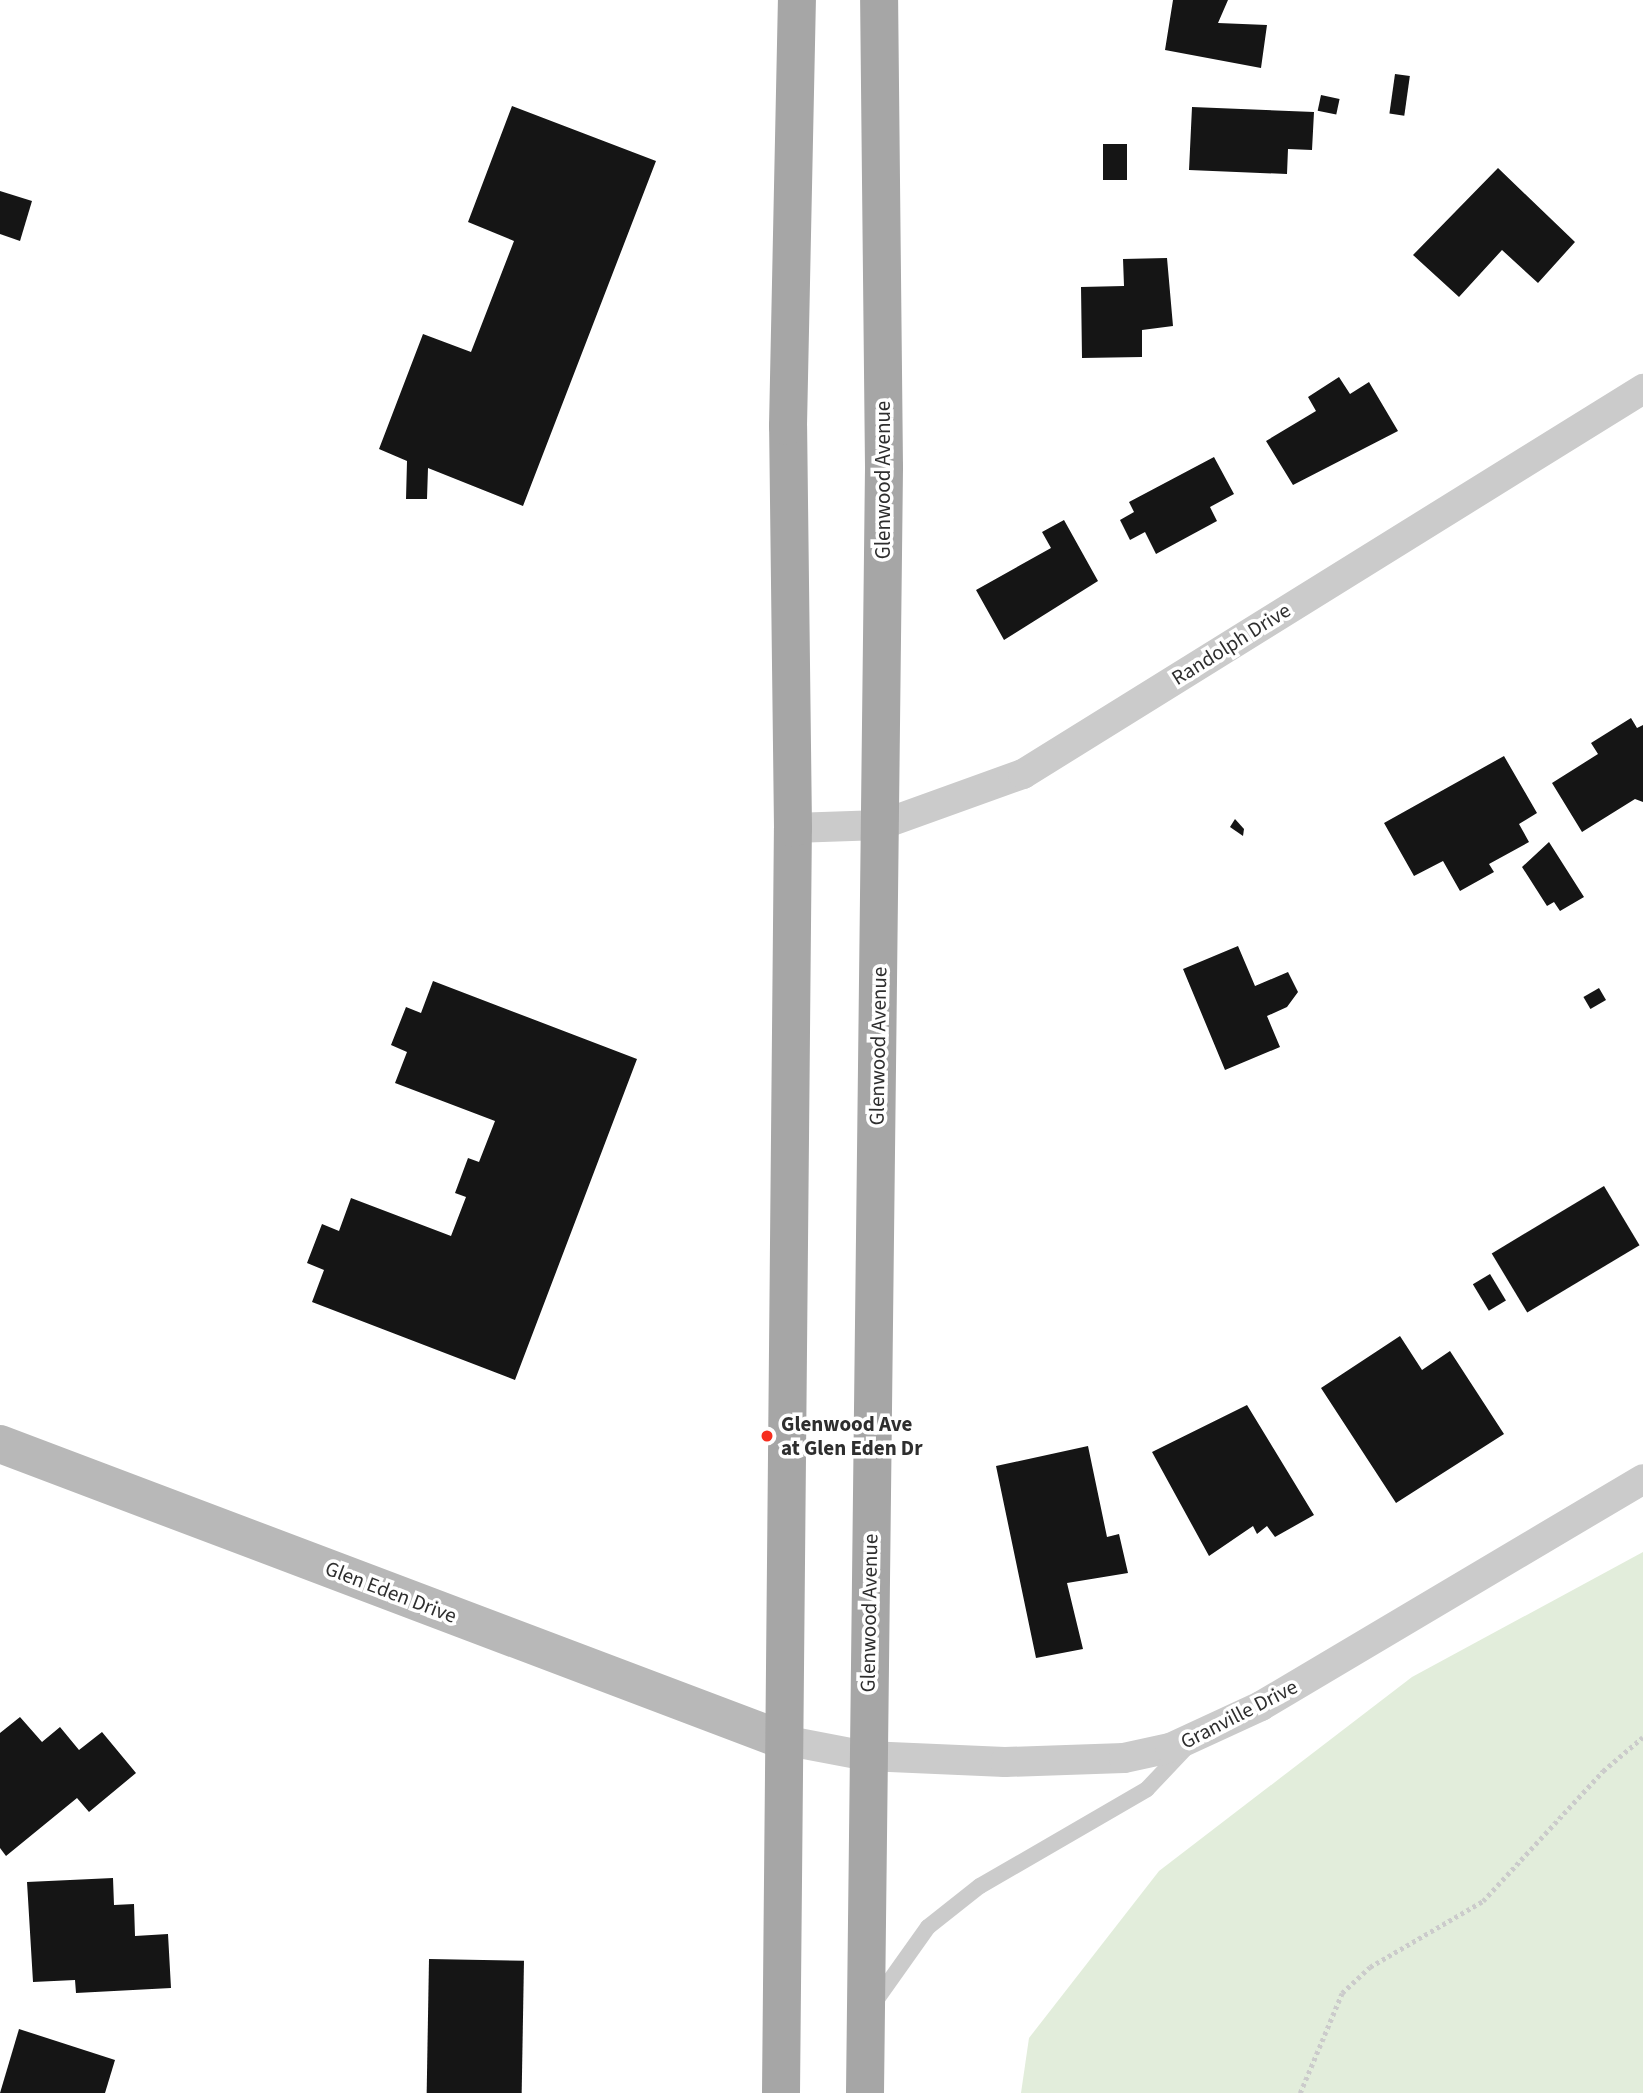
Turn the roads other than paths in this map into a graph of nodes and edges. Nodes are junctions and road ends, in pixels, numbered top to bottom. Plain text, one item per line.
1 (797, 0) edge
2 (880, 0) edge
3 (1643, 389) edge
4 (881, 825) junction
5 (793, 828) junction
6 (0, 1444) edge
7 (1643, 1479) edge
8 (783, 1740) junction
9 (1193, 1740) junction
10 (867, 1756) junction
11 (866, 2017) junction
12 (781, 2093) edge
13 (865, 2093) edge

1 - 5 main road
2 - 4 main road, Glenwood Avenue
3 - 4 street, Randolph Drive
4 - 5 street, Randolph Drive
4 - 10 main road, Glenwood Avenue
5 - 8 main road
6 - 8 main road, Glen Eden Drive
7 - 9 street, Granville Drive
8 - 10 street, Granville Drive
8 - 12 main road
9 - 10 street, Granville Drive
9 - 11 lane
10 - 11 main road, Glenwood Avenue
11 - 13 main road, Glenwood Avenue

